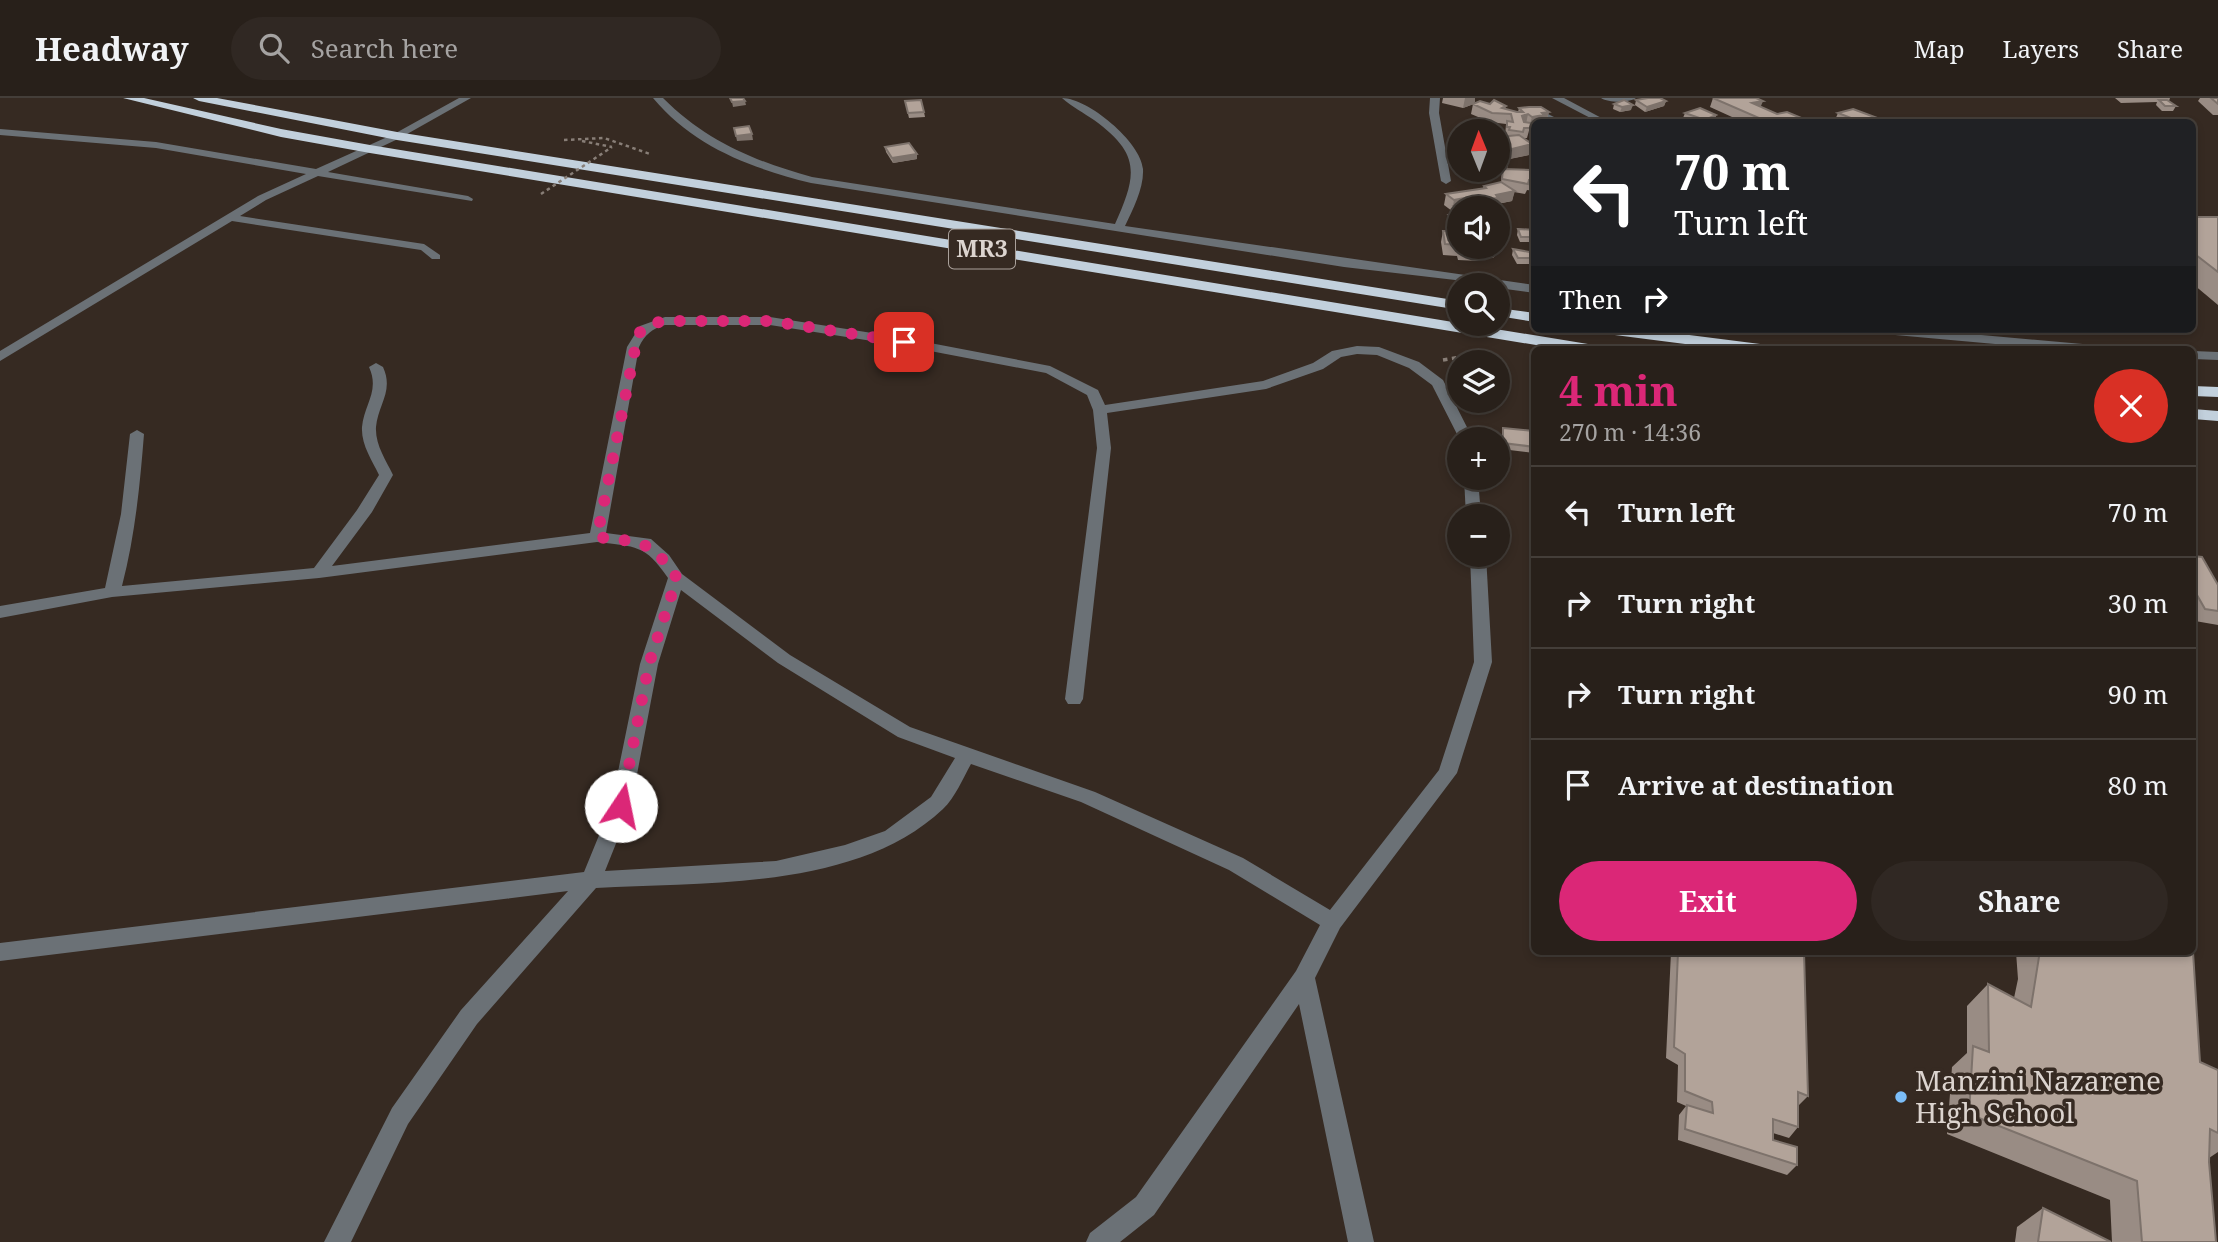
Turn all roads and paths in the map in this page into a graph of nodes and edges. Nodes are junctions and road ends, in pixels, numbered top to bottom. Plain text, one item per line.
1 (129, 98) edge
2 (199, 98) edge
3 (466, 98) edge
4 (658, 98) edge
5 (1067, 98) edge
6 (1434, 98) edge
7 (1557, 98) edge
8 (1631, 98) edge
9 (1607, 99) edge
10 (1542, 114) edge
11 (1551, 119) edge
12 (1597, 119) edge
13 (1602, 119) edge
14 (0, 132) edge
15 (31, 135) junction
16 (397, 136) junction
17 (0, 139) edge
18 (572, 139) dead end
19 (370, 149) junction
20 (321, 172) junction
21 (1446, 181) dead end
22 (541, 194) dead end
23 (468, 199) dead end
24 (232, 218) junction
25 (1119, 227) junction
26 (436, 257) dead end
27 (1531, 288) edge
28 (1447, 304) edge
29 (1510, 314) edge
30 (1531, 317) edge
31 (1637, 333) edge
32 (1936, 333) edge
33 (1570, 346) edge
34 (1737, 346) edge
35 (2065, 346) edge
36 (2196, 355) edge
37 (0, 356) edge
38 (2218, 356) edge
39 (376, 367) dead end
40 (2196, 391) edge
41 (2218, 392) edge
42 (1100, 410) junction
43 (2196, 414) edge
44 (2218, 416) edge
45 (1460, 427) edge
46 (137, 434) dead end
47 (597, 537) junction
48 (1479, 567) edge
49 (319, 573) junction
50 (677, 578) junction
51 (112, 592) junction
52 (0, 612) edge
53 (1074, 699) dead end
54 (967, 755) junction
55 (591, 880) junction
56 (1333, 922) junction
57 (0, 952) edge
58 (1304, 978) junction
59 (337, 1242) edge
60 (1099, 1242) edge
61 (1361, 1242) edge

1 - 19 highway, MR3
2 - 16 highway, MR3
3 - 16 street
4 - 25 street
5 - 25 street
6 - 21 street
7 - 12 street
8 - 9 street
9 - 13 street
10 - 11 street
14 - 15 street
15 - 17 street
15 - 20 street
16 - 19 street
16 - 28 highway, MR3
18 - 22 path, bridge
19 - 20 street
19 - 33 highway, MR3
20 - 23 street
20 - 24 street
24 - 26 street
24 - 37 street
25 - 27 street
29 - 30 highway
31 - 34 highway
32 - 35 street
36 - 38 street
39 - 49 street
40 - 41 highway
42 - 45 street
42 - 47 street
42 - 53 street
43 - 44 highway
46 - 51 street
47 - 49 street
47 - 50 street
48 - 56 street
49 - 51 street
50 - 54 street
50 - 55 street
51 - 52 street
54 - 55 street
54 - 56 street
55 - 57 street
55 - 59 street
56 - 58 street
58 - 60 street
58 - 61 street

